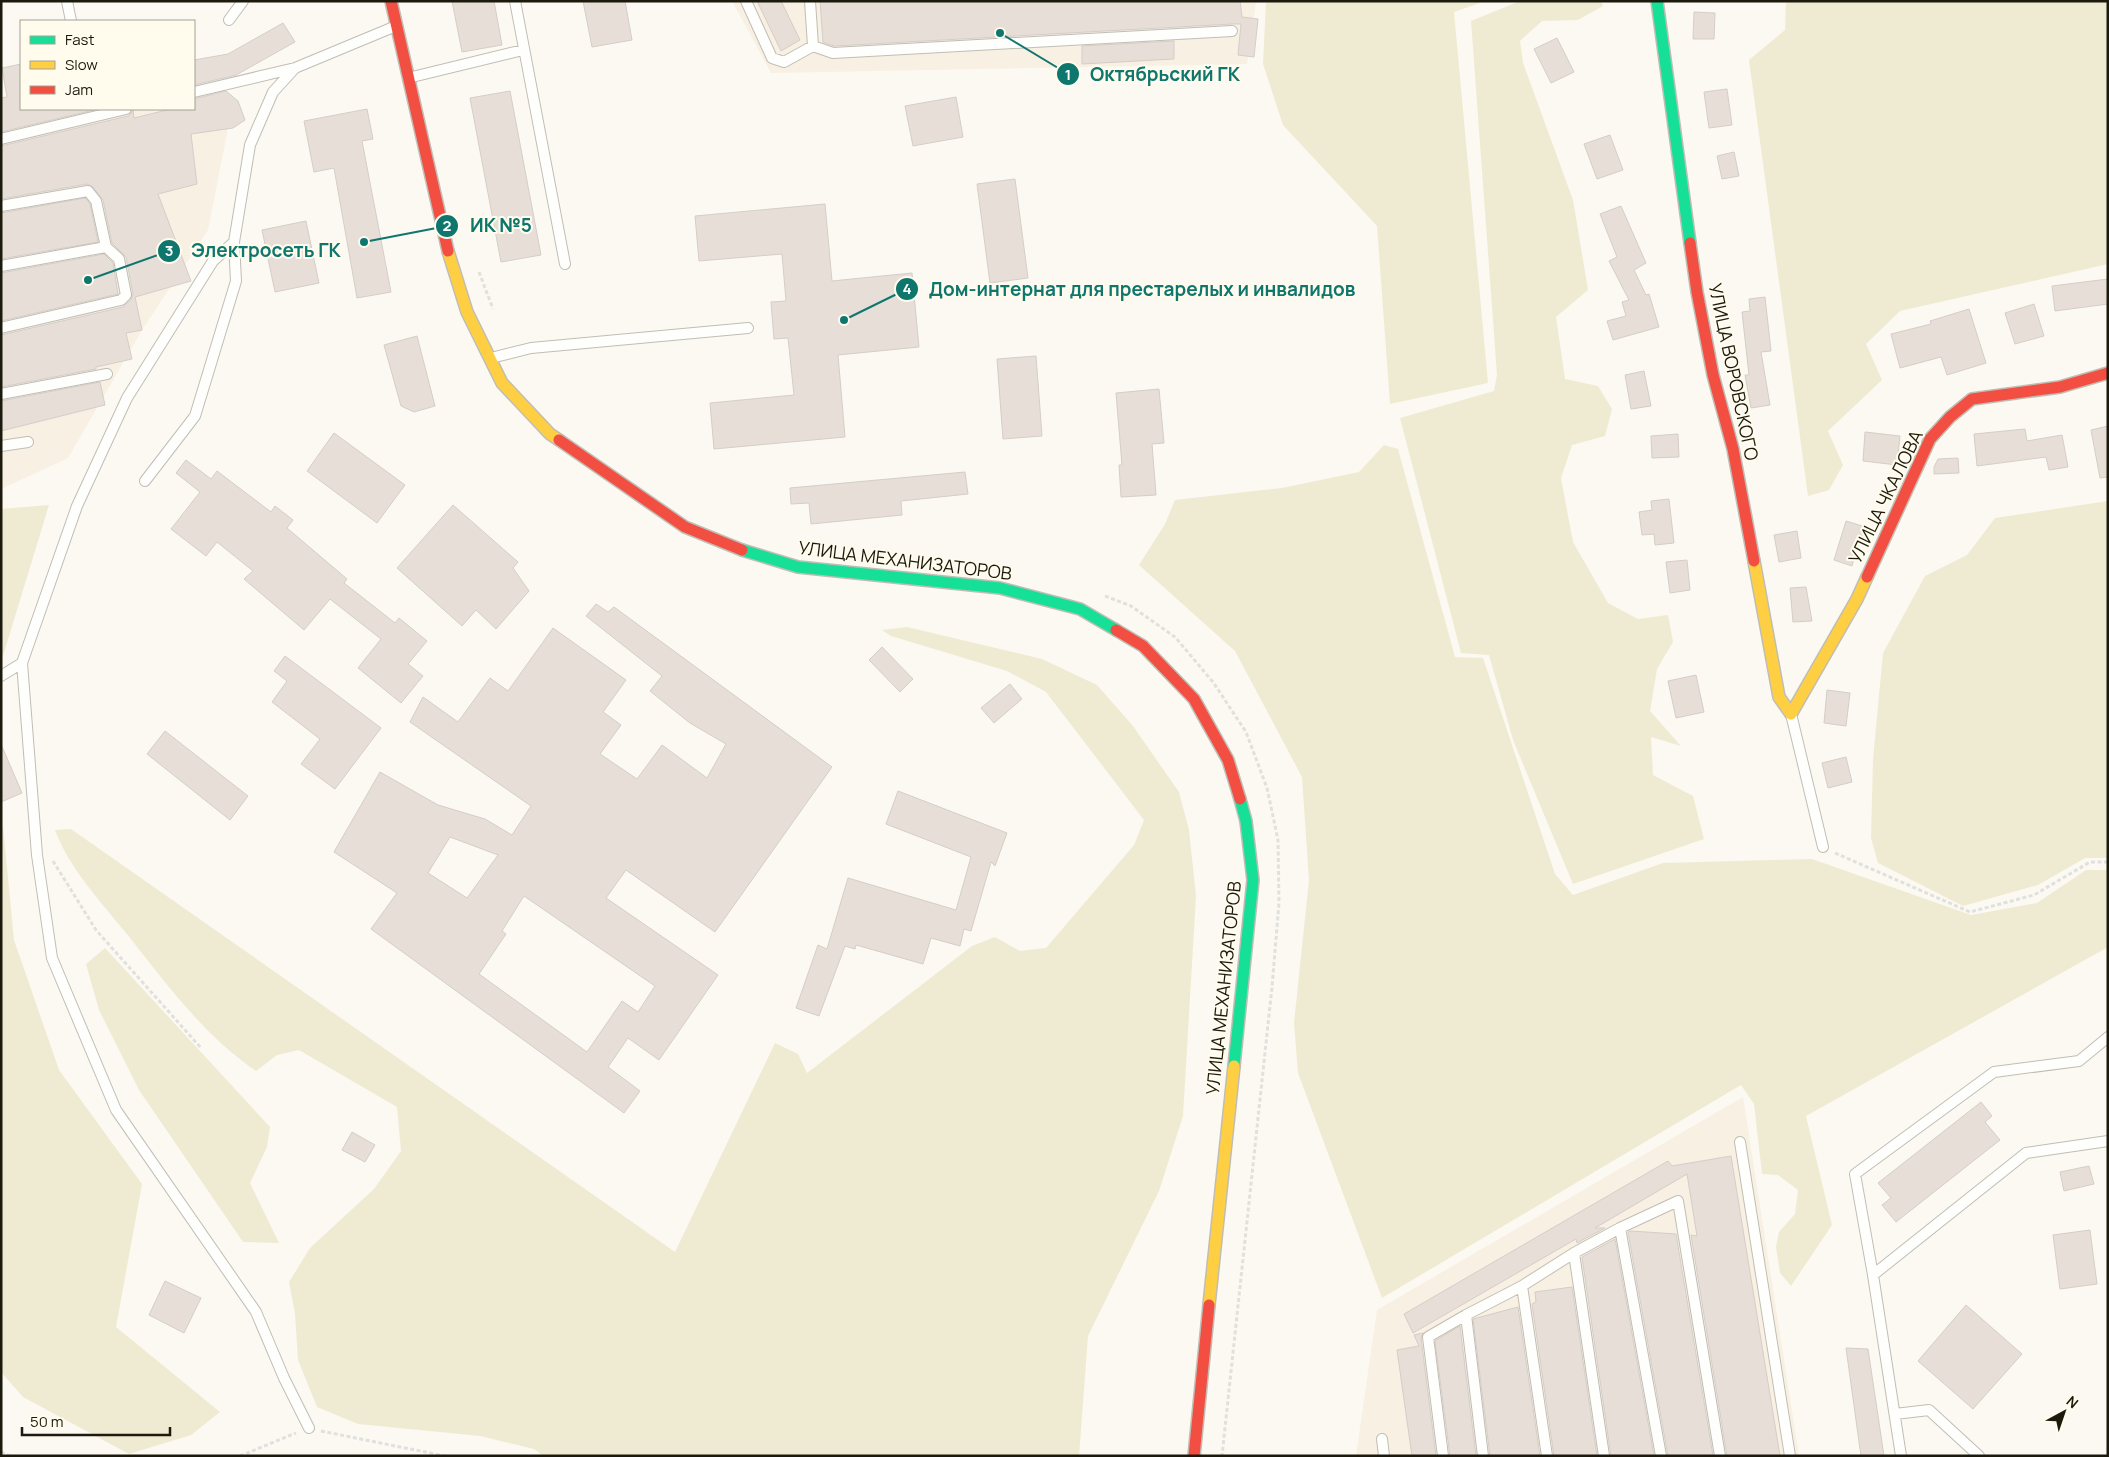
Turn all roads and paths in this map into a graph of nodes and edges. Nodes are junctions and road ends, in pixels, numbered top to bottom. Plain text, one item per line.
1 (67, 1) edge
2 (243, 1) edge
3 (391, 1) edge
4 (515, 1) edge
5 (746, 1) edge
6 (810, 1) edge
7 (1657, 1) edge
8 (71, 20) edge
9 (229, 20) dead end
10 (396, 26) junction
11 (1232, 31) dead end
12 (813, 46) junction
13 (523, 50) junction
14 (295, 68) junction
15 (408, 78) junction
16 (195, 92) edge
17 (122, 110) edge
18 (1, 139) edge
19 (1, 206) edge
20 (234, 242) junction
21 (106, 246) junction
22 (476, 264) dead end
23 (565, 264) dead end
24 (1, 266) edge
25 (494, 314) dead end
26 (1, 328) edge
27 (748, 328) dead end
28 (490, 358) junction
29 (2108, 373) edge
30 (107, 374) dead end
31 (1, 394) edge
32 (28, 442) dead end
33 (1, 446) edge
34 (145, 481) dead end
35 (1098, 592) dead end
36 (22, 663) junction
37 (1, 676) edge
38 (1792, 714) junction
39 (1823, 848) joint
40 (51, 858) dead end
41 (2108, 862) edge
42 (2108, 1037) edge
43 (201, 1048) dead end
44 (2108, 1141) edge
45 (1740, 1142) dead end
46 (1620, 1228) junction
47 (1574, 1253) junction
48 (1874, 1275) junction
49 (1522, 1286) junction
50 (1466, 1315) junction
51 (1895, 1414) junction
52 (309, 1428) junction
53 (1382, 1439) dead end
54 (1, 1452) edge
55 (10, 1456) edge
56 (240, 1456) edge
57 (446, 1456) edge
58 (1194, 1456) edge
59 (1222, 1456) edge
60 (1384, 1456) edge
61 (1443, 1456) edge
62 (1483, 1456) edge
63 (1547, 1456) edge
64 (1604, 1456) edge
65 (1660, 1456) edge
66 (1720, 1456) edge
67 (1790, 1456) edge
68 (1901, 1456) edge
69 (1979, 1456) edge

1 - 8 lane
2 - 9 lane
3 - 10 main road, УЛИЦА МЕХАНИЗАТОРОВ
4 - 13 lane
5 - 12 lane
6 - 12 lane
7 - 38 main road, УЛИЦА ВОРОВСКОГО
10 - 14 lane
10 - 15 main road, УЛИЦА МЕХАНИЗАТОРОВ
11 - 12 lane
13 - 15 lane
13 - 23 lane
14 - 16 lane
14 - 20 lane
15 - 28 main road, УЛИЦА МЕХАНИЗАТОРОВ
17 - 18 lane
19 - 21 lane
20 - 34 lane
20 - 36 lane
21 - 24 lane
21 - 26 lane
22 - 25 path
27 - 28 lane
28 - 58 main road, УЛИЦА МЕХАНИЗАТОРОВ
29 - 38 main road, УЛИЦА ЧКАЛОВА
30 - 31 lane
32 - 33 lane
35 - 59 path
36 - 37 lane
36 - 52 lane
38 - 39 lane
39 - 41 path
40 - 43 path
42 - 48 lane
44 - 48 lane
45 - 67 lane
46 - 47 lane
46 - 65 lane
46 - 66 lane
47 - 49 lane
47 - 64 lane
48 - 51 lane
49 - 50 lane
49 - 63 lane
50 - 61 lane
50 - 62 lane
51 - 68 lane
51 - 69 lane
52 - 56 path
52 - 57 path
53 - 60 lane
54 - 55 path

